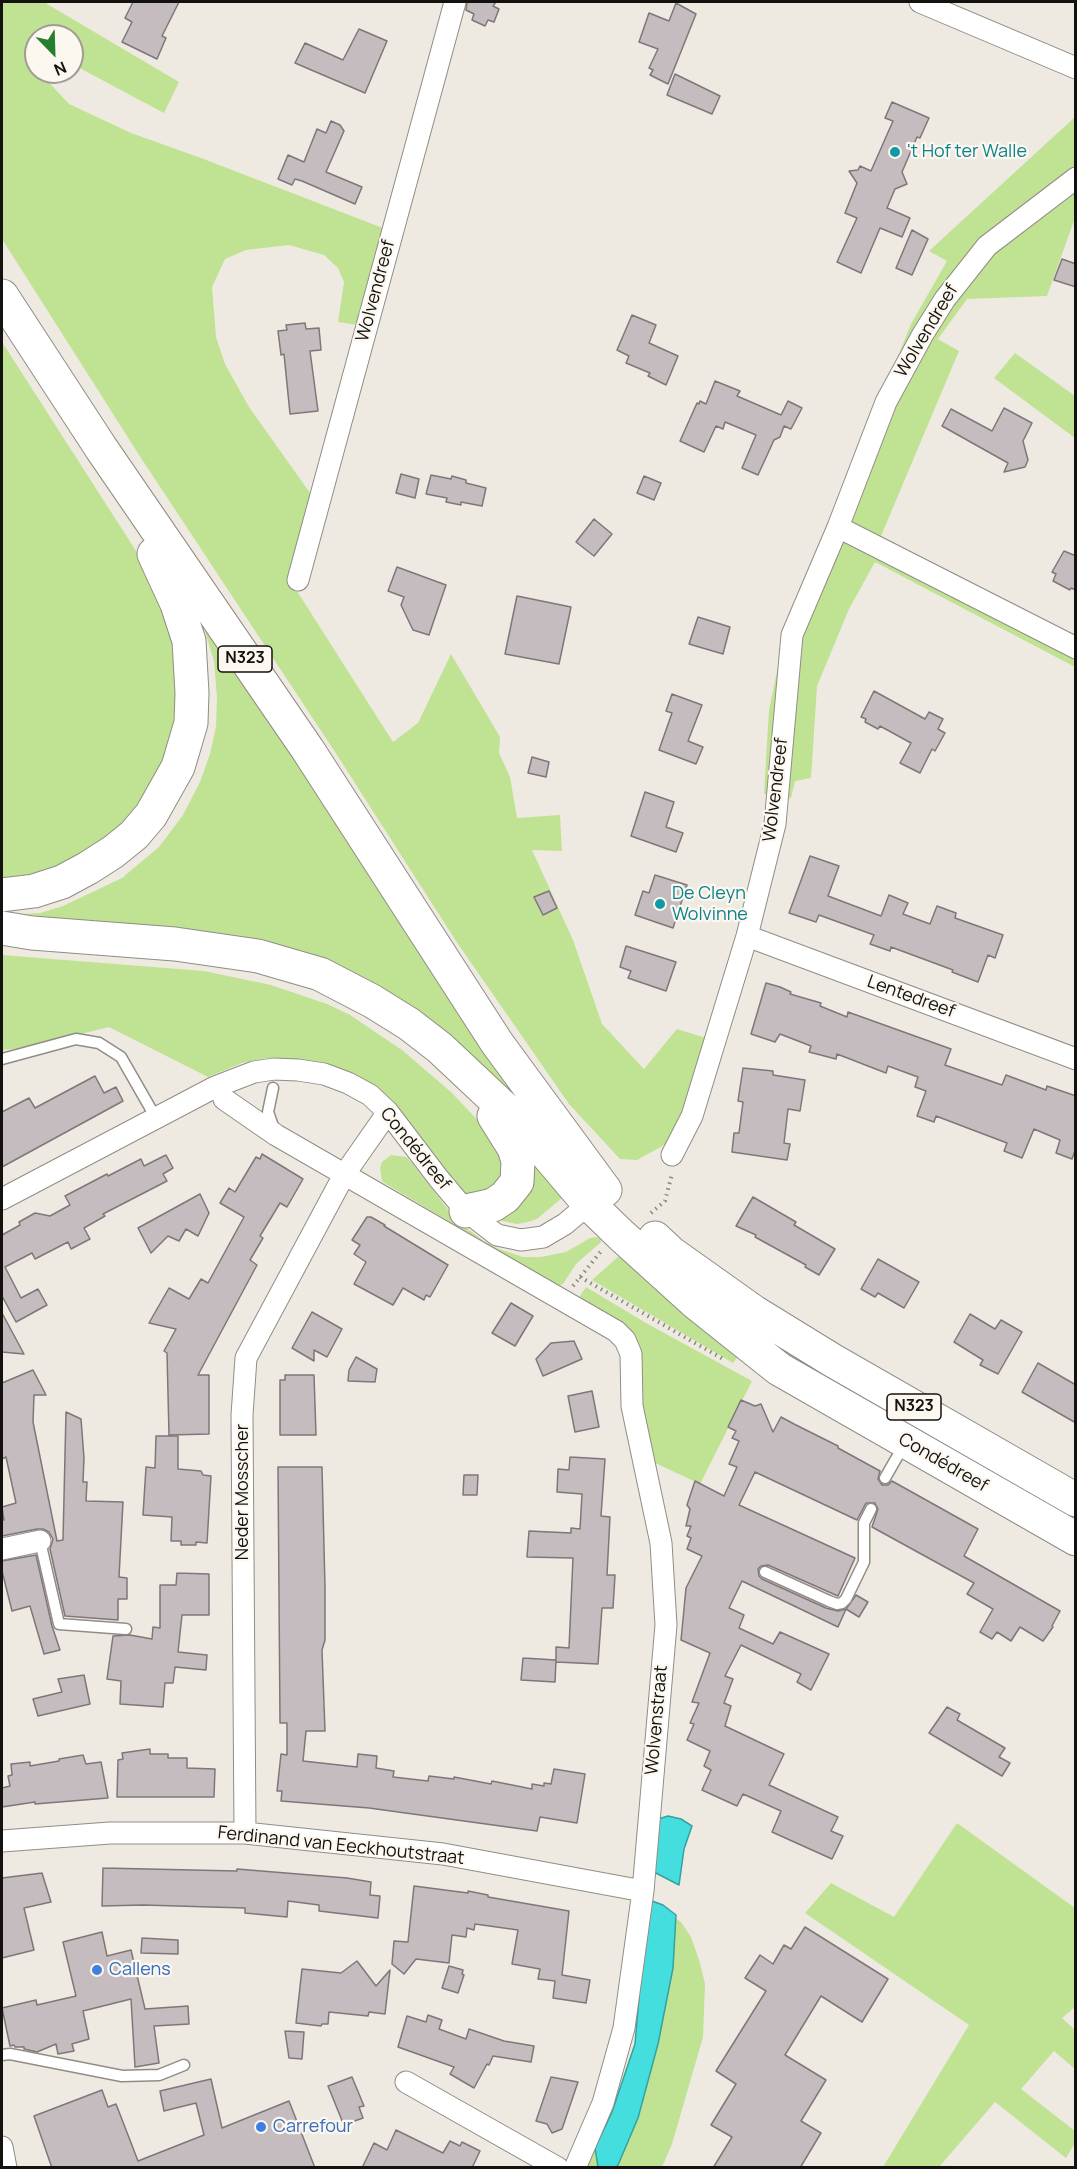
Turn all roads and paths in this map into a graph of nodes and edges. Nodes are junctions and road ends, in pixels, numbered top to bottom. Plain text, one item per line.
1 (455, 2) edge
2 (920, 2) edge
3 (1076, 68) edge
4 (1076, 178) edge
5 (2, 296) edge
6 (101, 448) junction
7 (838, 527) junction
8 (298, 580) dead end
9 (1076, 648) edge
10 (2, 895) edge
11 (2, 928) edge
12 (747, 936) junction
13 (2, 1059) edge
14 (1076, 1059) edge
15 (475, 1080) junction
16 (273, 1088) dead end
17 (224, 1099) dead end
18 (388, 1112) junction
19 (156, 1119) junction
20 (276, 1135) junction
21 (672, 1155) dead end
22 (344, 1174) junction
23 (597, 1197) junction
24 (2, 1199) edge
25 (466, 1211) junction
26 (906, 1442) junction
27 (885, 1478) dead end
28 (1076, 1500) edge
29 (871, 1509) dead end
30 (1076, 1539) edge
31 (40, 1540) joint
32 (2, 1550) edge
33 (765, 1572) dead end
34 (126, 1629) dead end
35 (245, 1833) junction
36 (2, 1841) edge
37 (643, 1891) junction
38 (2, 2055) edge
39 (184, 2065) dead end
40 (406, 2082) dead end
41 (2, 2147) edge
42 (6, 2168) edge
43 (558, 2168) edge
44 (575, 2168) edge

1 - 8 street, Wolvendreef
2 - 3 street
4 - 7 street, Wolvendreef
5 - 6 main road
6 - 10 main road
6 - 23 main road, N323
7 - 9 street
7 - 12 street, Wolvendreef
11 - 15 main road, N323
12 - 14 street, Lentedreef
12 - 21 street, Wolvendreef
13 - 19 lane
15 - 23 main road, N323
15 - 25 main road
16 - 20 lane
17 - 20 street
18 - 19 street, Condédreef
18 - 22 street, Neder Mosscher
18 - 25 street, Condédreef
19 - 24 street, Condédreef
20 - 22 street
22 - 35 street, Neder Mosscher
22 - 37 street, Wolvenstraat
23 - 25 street, Condédreef
23 - 26 main road, Condédreef / N323
23 - 28 main road, Condédreef / N323
26 - 27 lane
26 - 30 main road, Condédreef / N323
29 - 33 lane
31 - 32 street
31 - 34 lane
35 - 36 street, Ferdinand van Eeckhoutstraat
35 - 37 street, Ferdinand van Eeckhoutstraat
37 - 44 street, Wolvenstraat
38 - 39 lane
40 - 43 street
41 - 42 street

